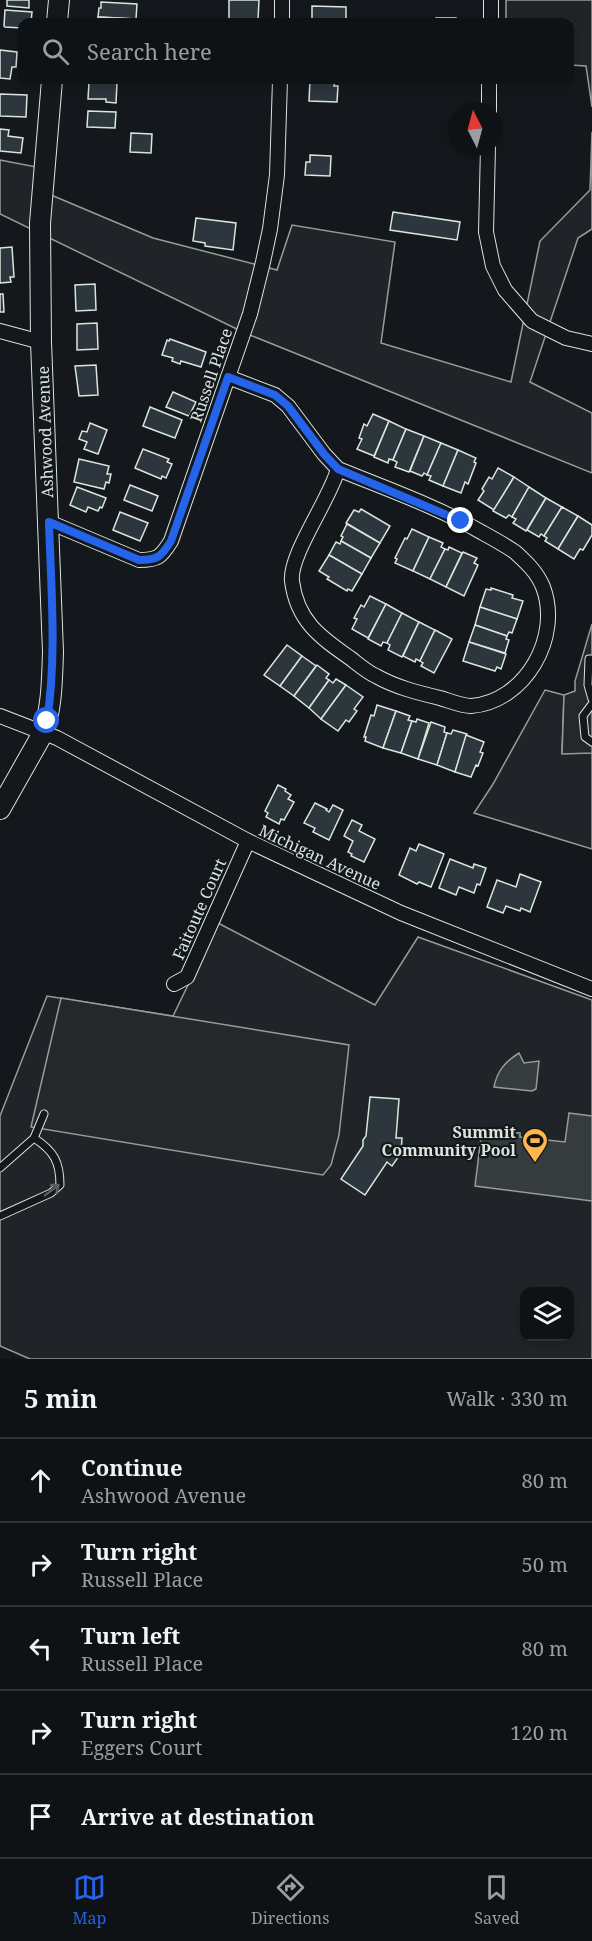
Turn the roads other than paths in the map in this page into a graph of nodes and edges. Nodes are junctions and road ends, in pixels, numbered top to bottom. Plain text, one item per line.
1 (59, 0) edge
2 (282, 0) edge
3 (491, 0) edge
4 (57, 18) edge
5 (282, 18) edge
6 (491, 18) edge
7 (52, 84) edge
8 (280, 84) edge
9 (489, 84) edge
10 (489, 102) edge
11 (488, 156) edge
12 (0, 331) edge
13 (41, 342) junction
14 (592, 344) edge
15 (228, 377) junction
16 (338, 469) junction
17 (49, 522) junction
18 (592, 659) edge
19 (592, 699) edge
20 (592, 705) edge
21 (0, 716) edge
22 (43, 733) junction
23 (592, 742) edge
24 (0, 809) edge
25 (248, 842) junction
26 (174, 984) dead end
27 (592, 989) edge
28 (44, 1114) dead end
29 (34, 1138) junction
30 (0, 1168) edge
31 (0, 1216) edge

1 - 4 street
2 - 5 street
3 - 6 street
7 - 13 street, Ashwood Avenue
8 - 15 street, Russell Place
9 - 10 street
11 - 14 street
12 - 13 street
13 - 17 street, Ashwood Avenue
15 - 16 street
15 - 17 street, Russell Place
16 - 16 street
17 - 22 street, Ashwood Avenue
18 - 19 lane
20 - 23 lane
21 - 22 street, Michigan Avenue
22 - 24 street, Ashwood Avenue
22 - 25 street, Michigan Avenue
25 - 26 street, Faitoute Court
25 - 27 street, Michigan Avenue
28 - 29 lane
29 - 30 lane
31 -> 29 lane

